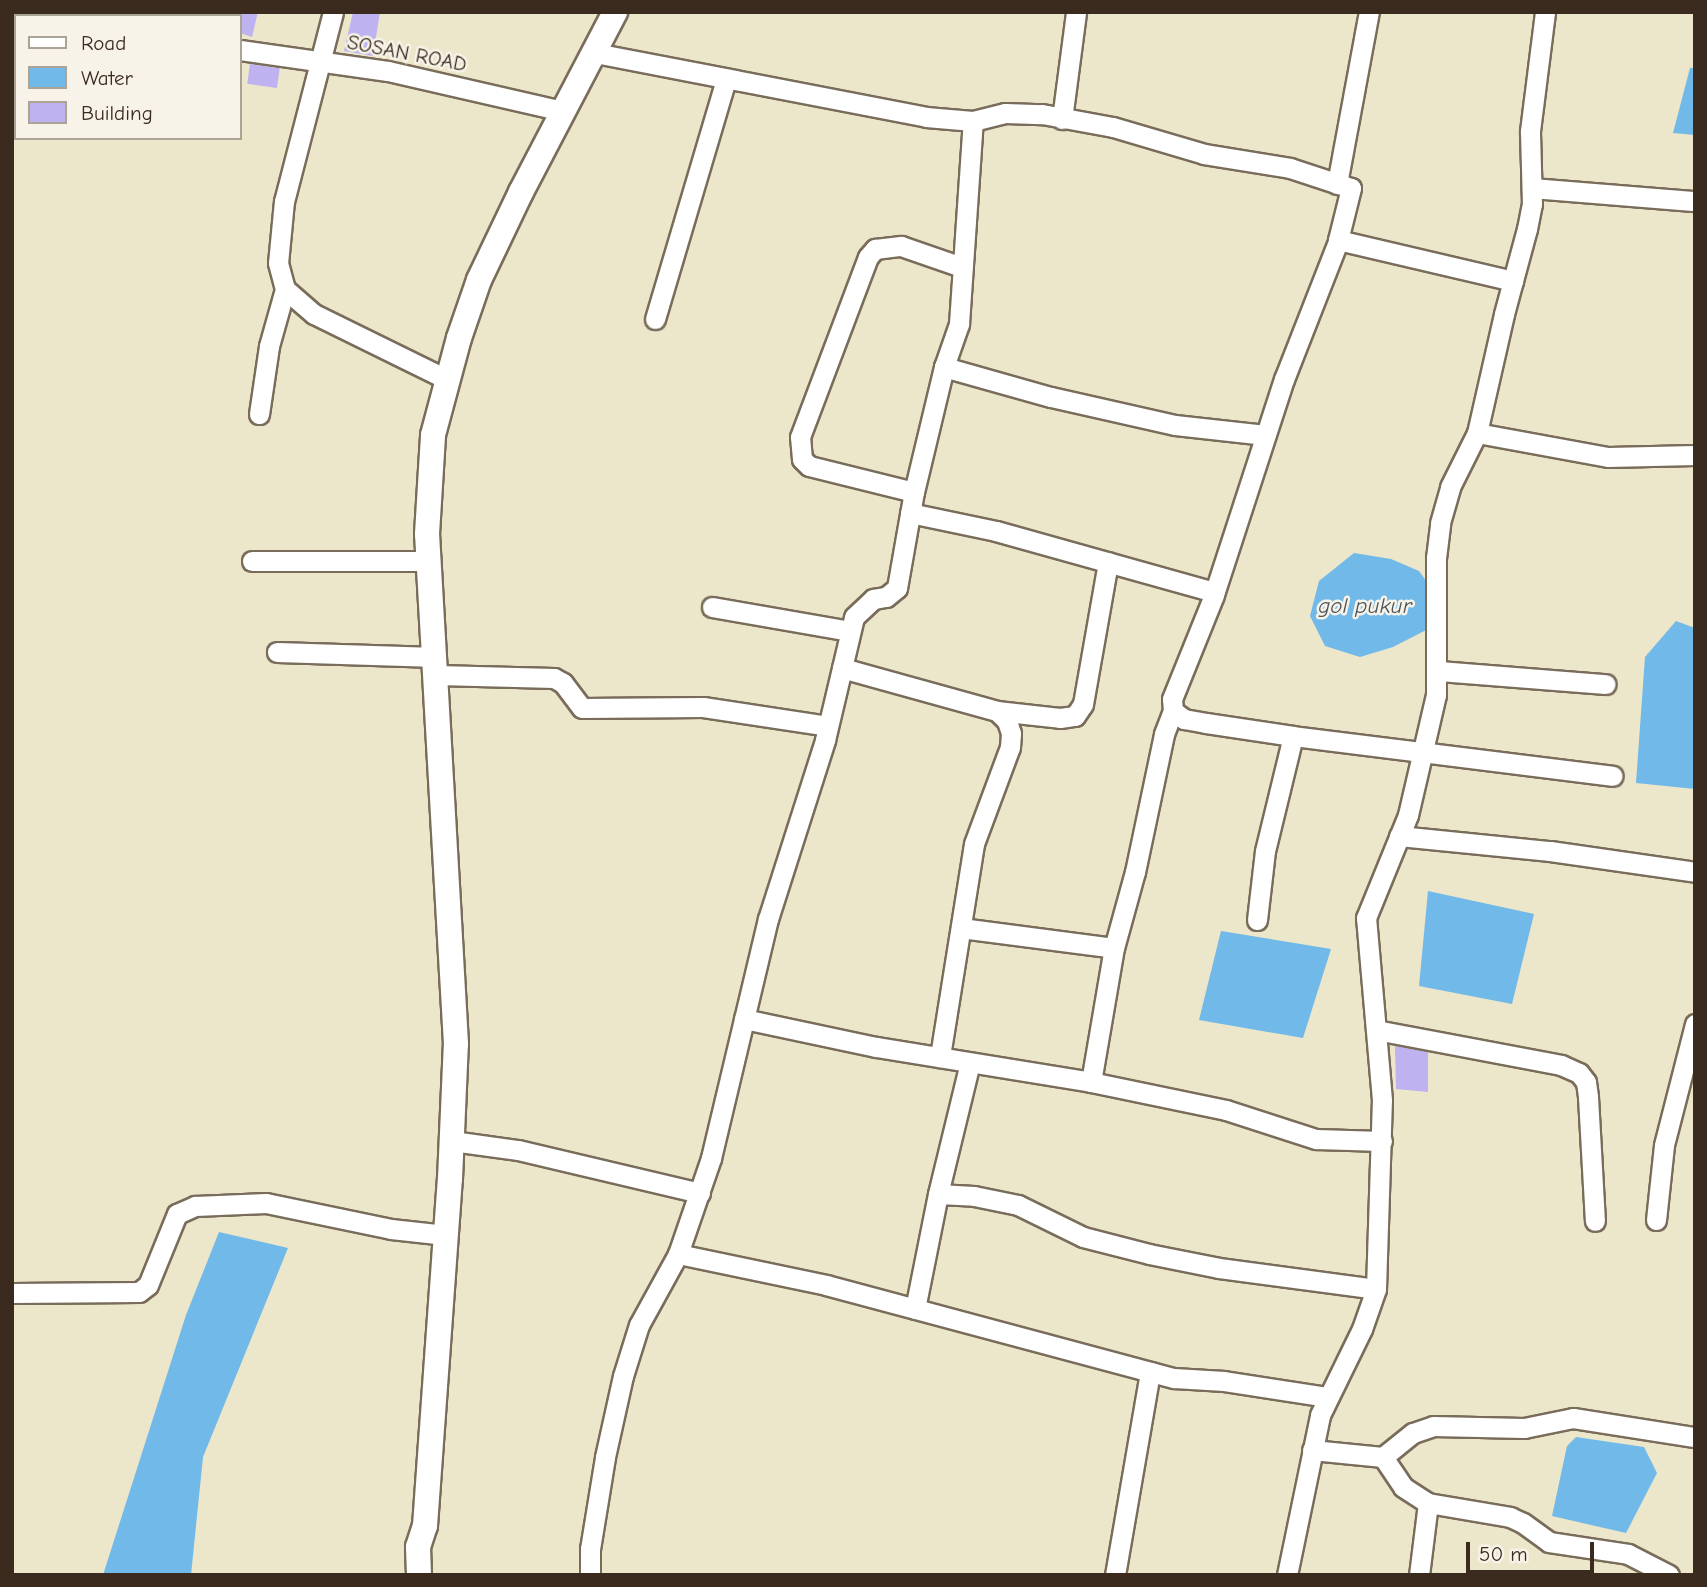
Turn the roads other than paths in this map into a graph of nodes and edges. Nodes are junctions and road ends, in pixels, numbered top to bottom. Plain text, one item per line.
1 (333, 12) edge
2 (615, 12) edge
3 (1076, 12) edge
4 (1369, 12) edge
5 (1545, 12) edge
6 (14, 32) edge
7 (242, 50) edge
8 (595, 53) junction
9 (322, 59) junction
10 (12, 72) edge
11 (726, 80) junction
12 (562, 111) junction
13 (1062, 119) junction
14 (973, 121) junction
15 (1337, 184) junction
16 (1532, 188) junction
17 (1695, 201) edge
18 (1339, 239) junction
19 (962, 267) junction
20 (1513, 281) junction
21 (285, 289) junction
22 (655, 319) dead end
23 (944, 368) junction
24 (448, 380) junction
25 (259, 414) dead end
26 (1477, 433) junction
27 (1265, 435) junction
28 (1695, 454) edge
29 (914, 492) junction
30 (910, 513) junction
31 (252, 561) dead end
32 (429, 561) junction
33 (1108, 562) junction
34 (1215, 592) junction
35 (712, 607) dead end
36 (850, 631) junction
37 (277, 652) dead end
38 (436, 666) junction
39 (842, 668) junction
40 (1438, 671) junction
41 (1605, 684) dead end
42 (997, 711) junction
43 (1173, 711) junction
44 (828, 726) junction
45 (1293, 736) junction
46 (1421, 752) junction
47 (1613, 776) dead end
48 (1399, 836) junction
49 (1695, 872) edge
50 (1257, 920) dead end
51 (961, 928) junction
52 (1114, 948) junction
53 (744, 1019) junction
54 (1695, 1024) edge
55 (1376, 1030) junction
56 (940, 1057) junction
57 (970, 1063) junction
58 (1091, 1082) junction
59 (452, 1141) junction
60 (1382, 1141) junction
61 (700, 1193) junction
62 (938, 1194) junction
63 (1656, 1220) dead end
64 (1595, 1221) dead end
65 (446, 1235) junction
66 (678, 1254) junction
67 (1376, 1289) junction
68 (12, 1293) edge
69 (915, 1309) junction
70 (1150, 1372) junction
71 (1327, 1396) junction
72 (1695, 1437) edge
73 (1312, 1450) junction
74 (1383, 1457) junction
75 (1428, 1503) junction
76 (425, 1527) junction
77 (419, 1575) edge
78 (436, 1575) edge
79 (590, 1575) edge
80 (1115, 1575) edge
81 (1287, 1575) edge
82 (1419, 1575) edge
83 (1669, 1575) edge

1 - 9 street
2 - 8 main road
3 - 13 street
4 - 15 street
5 - 16 street
6 - 10 street
7 - 9 street, SOSAN ROAD
8 - 11 street
8 - 12 main road
9 - 12 street, SOSAN ROAD
9 - 21 street
11 - 14 street
11 - 22 street
12 - 24 main road
13 - 14 street
13 - 15 street
14 - 19 street
15 - 18 street
16 - 17 street
16 - 20 street
18 - 20 street
18 - 27 street
19 - 23 street
19 - 29 street
20 - 26 street
21 - 24 street
21 - 25 street
23 - 27 street
23 - 29 street
24 - 32 main road
26 - 28 street
26 - 40 street
27 - 34 street
29 - 30 street
30 - 33 street
30 - 36 street
31 - 32 street
32 - 38 main road
33 - 34 street
33 - 42 street
34 - 43 street
35 - 36 street
36 - 39 street
37 - 38 street
38 - 44 street
38 - 59 main road
39 - 42 street
39 - 44 street
40 - 41 street
40 - 46 street
42 - 51 street
43 - 45 street
43 - 52 street
44 - 53 street
45 - 46 street
45 - 50 street
46 - 47 street
46 - 48 street
48 - 49 street
48 - 55 street
51 - 52 street
51 - 56 street
52 - 58 street
53 - 56 street
53 - 61 street
54 - 63 street
55 - 60 street
55 - 64 street
56 - 57 street
57 - 58 street
57 - 62 street
58 - 60 street
59 - 61 street
59 - 65 main road
60 - 67 street
61 - 66 street
62 - 67 street
62 - 69 street
65 - 68 street
65 - 76 main road
66 - 69 street
66 - 79 street
67 - 71 street
69 - 70 street
70 - 71 street
70 - 80 street
71 - 73 street
72 - 74 street
73 - 74 street
73 - 81 street
74 - 75 street
75 - 82 street
75 - 83 street
76 - 77 main road
76 - 78 main road

